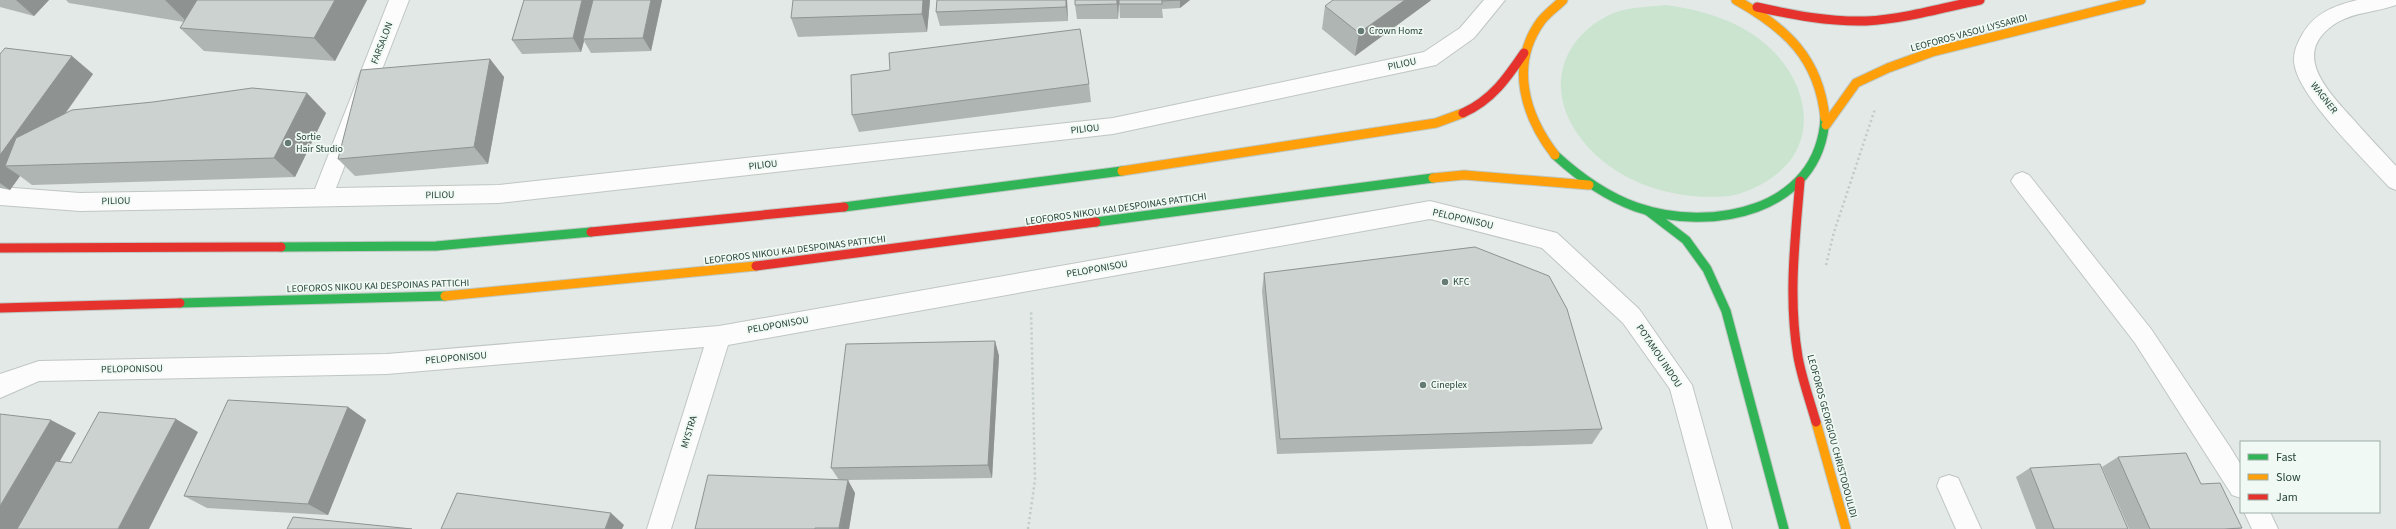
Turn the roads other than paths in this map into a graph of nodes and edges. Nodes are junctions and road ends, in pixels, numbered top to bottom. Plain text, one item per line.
1 (399, 0) edge
2 (1495, 0) edge
3 (1551, 0) edge
4 (1564, 0) edge
5 (1736, 0) edge
6 (1980, 0) edge
7 (2141, 0) edge
8 (2389, 0) edge
9 (1746, 5) junction
10 (1546, 13) junction
11 (1524, 53) junction
12 (1826, 124) junction
13 (1800, 181) junction
14 (2022, 181) dead end
15 (2396, 181) edge
16 (1589, 184) junction
17 (0, 196) edge
18 (322, 198) junction
19 (1648, 211) junction
20 (1549, 240) joint
21 (0, 248) edge
22 (0, 308) edge
23 (719, 336) junction
24 (0, 387) edge
25 (2240, 485) edge
26 (1950, 486) dead end
27 (2257, 513) edge
28 (659, 529) edge
29 (1720, 529) edge
30 (1784, 529) edge
31 (1846, 529) edge
32 (1969, 529) edge
33 (2266, 529) edge

1 - 18 street, FARSALON
2 - 18 street, PILIOU
3 - 10 main road
4 - 10 main road
5 - 9 main road
6 - 9 main road
7 - 12 main road, LEOFOROS VASOU LYSSARIDI
8 - 15 street, WAGNER
9 - 12 main road
10 - 11 main road
11 - 16 main road
11 - 21 main road
12 - 13 main road
13 - 19 main road
13 - 31 main road, LEOFOROS GEORGIOU CHRISTODOULIDI
14 - 25 street
16 - 19 main road
16 - 22 main road, LEOFOROS NIKOU KAI DESPOINAS PATTICHI
17 - 18 street, PILIOU
19 - 30 main road
20 - 23 street, PELOPONISOU
20 - 29 street, POTAMOU INDOU
23 - 24 street, PELOPONISOU
23 - 28 street, MYSTRA
26 - 32 street
27 - 33 street

